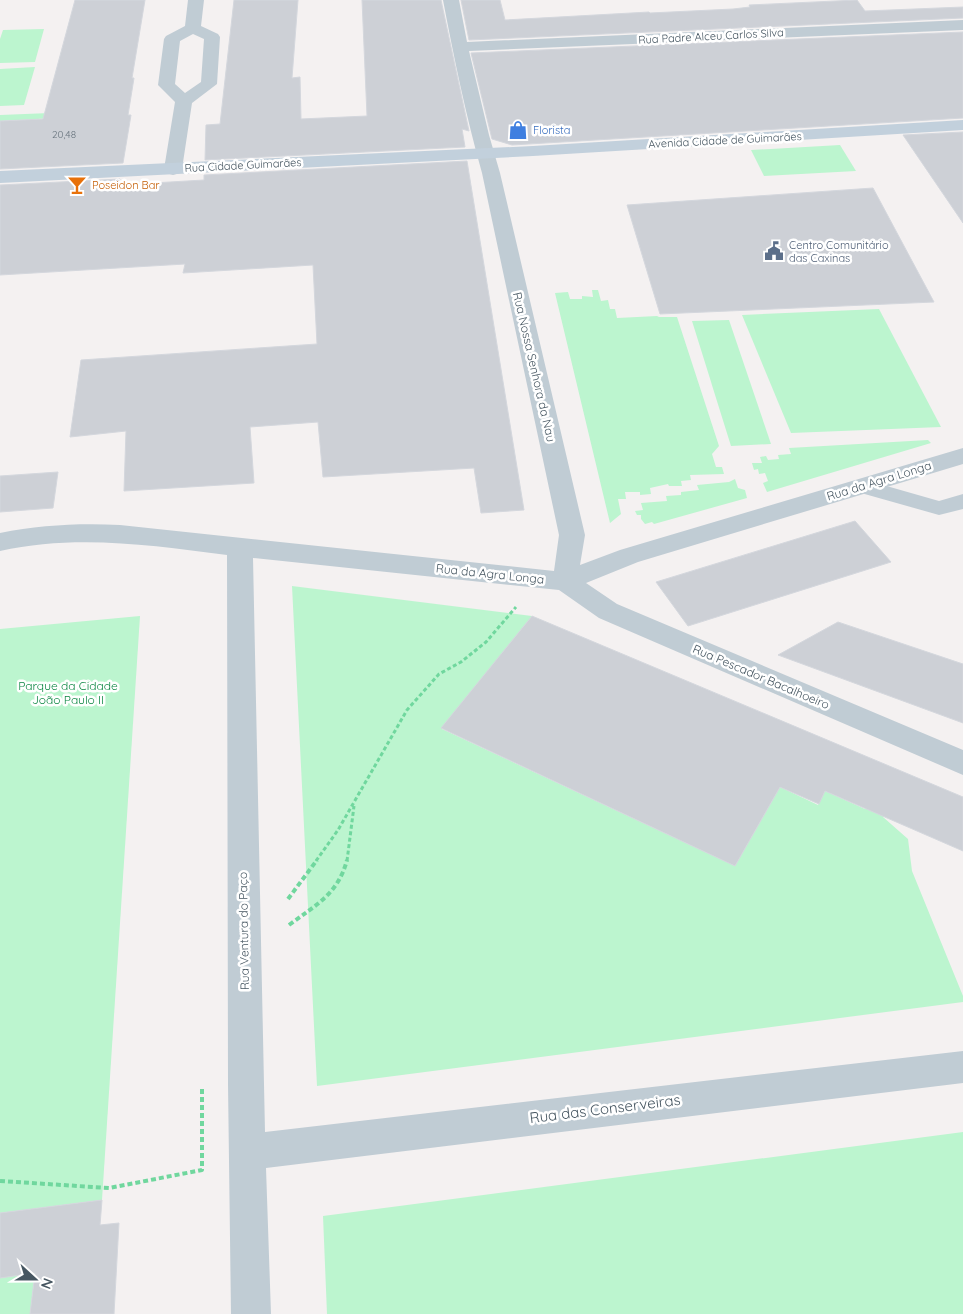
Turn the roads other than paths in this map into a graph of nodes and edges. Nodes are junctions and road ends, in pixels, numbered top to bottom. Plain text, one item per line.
1 (196, 0) edge
2 (451, 0) edge
3 (963, 25) edge
4 (193, 28) junction
5 (460, 47) junction
6 (184, 102) junction
7 (963, 125) edge
8 (486, 154) junction
9 (174, 169) junction
10 (0, 177) edge
11 (963, 456) edge
12 (862, 486) junction
13 (963, 501) edge
14 (0, 542) edge
15 (240, 547) junction
16 (565, 581) junction
17 (963, 763) edge
18 (963, 1067) edge
19 (247, 1152) junction
20 (251, 1314) edge

1 - 4 street
2 - 5 street, Rua Nossa Senhora da Nau
3 - 5 street, Rua Padre Alceu Carlos Silva
4 - 6 street
4 - 6 street
5 - 8 street, Rua Nossa Senhora da Nau
6 - 9 street
7 - 8 street, Avenida Cidade de Guimarães
8 - 9 street, Rua Cidade Guimarães
8 - 16 street, Rua Nossa Senhora da Nau
9 - 10 street, Rua Cidade Guimarães
11 - 12 street, Rua da Agra Longa
12 - 13 lane
12 - 16 street, Rua da Agra Longa
14 - 15 street, Rua da Agra Longa
15 - 16 street, Rua da Agra Longa
15 - 19 street, Rua Ventura do Paço
16 - 17 street, Rua Pescador Bacalhoeiro
18 - 19 street, Rua das Conserveiras
19 - 20 street, Rua Ventura do Paço

